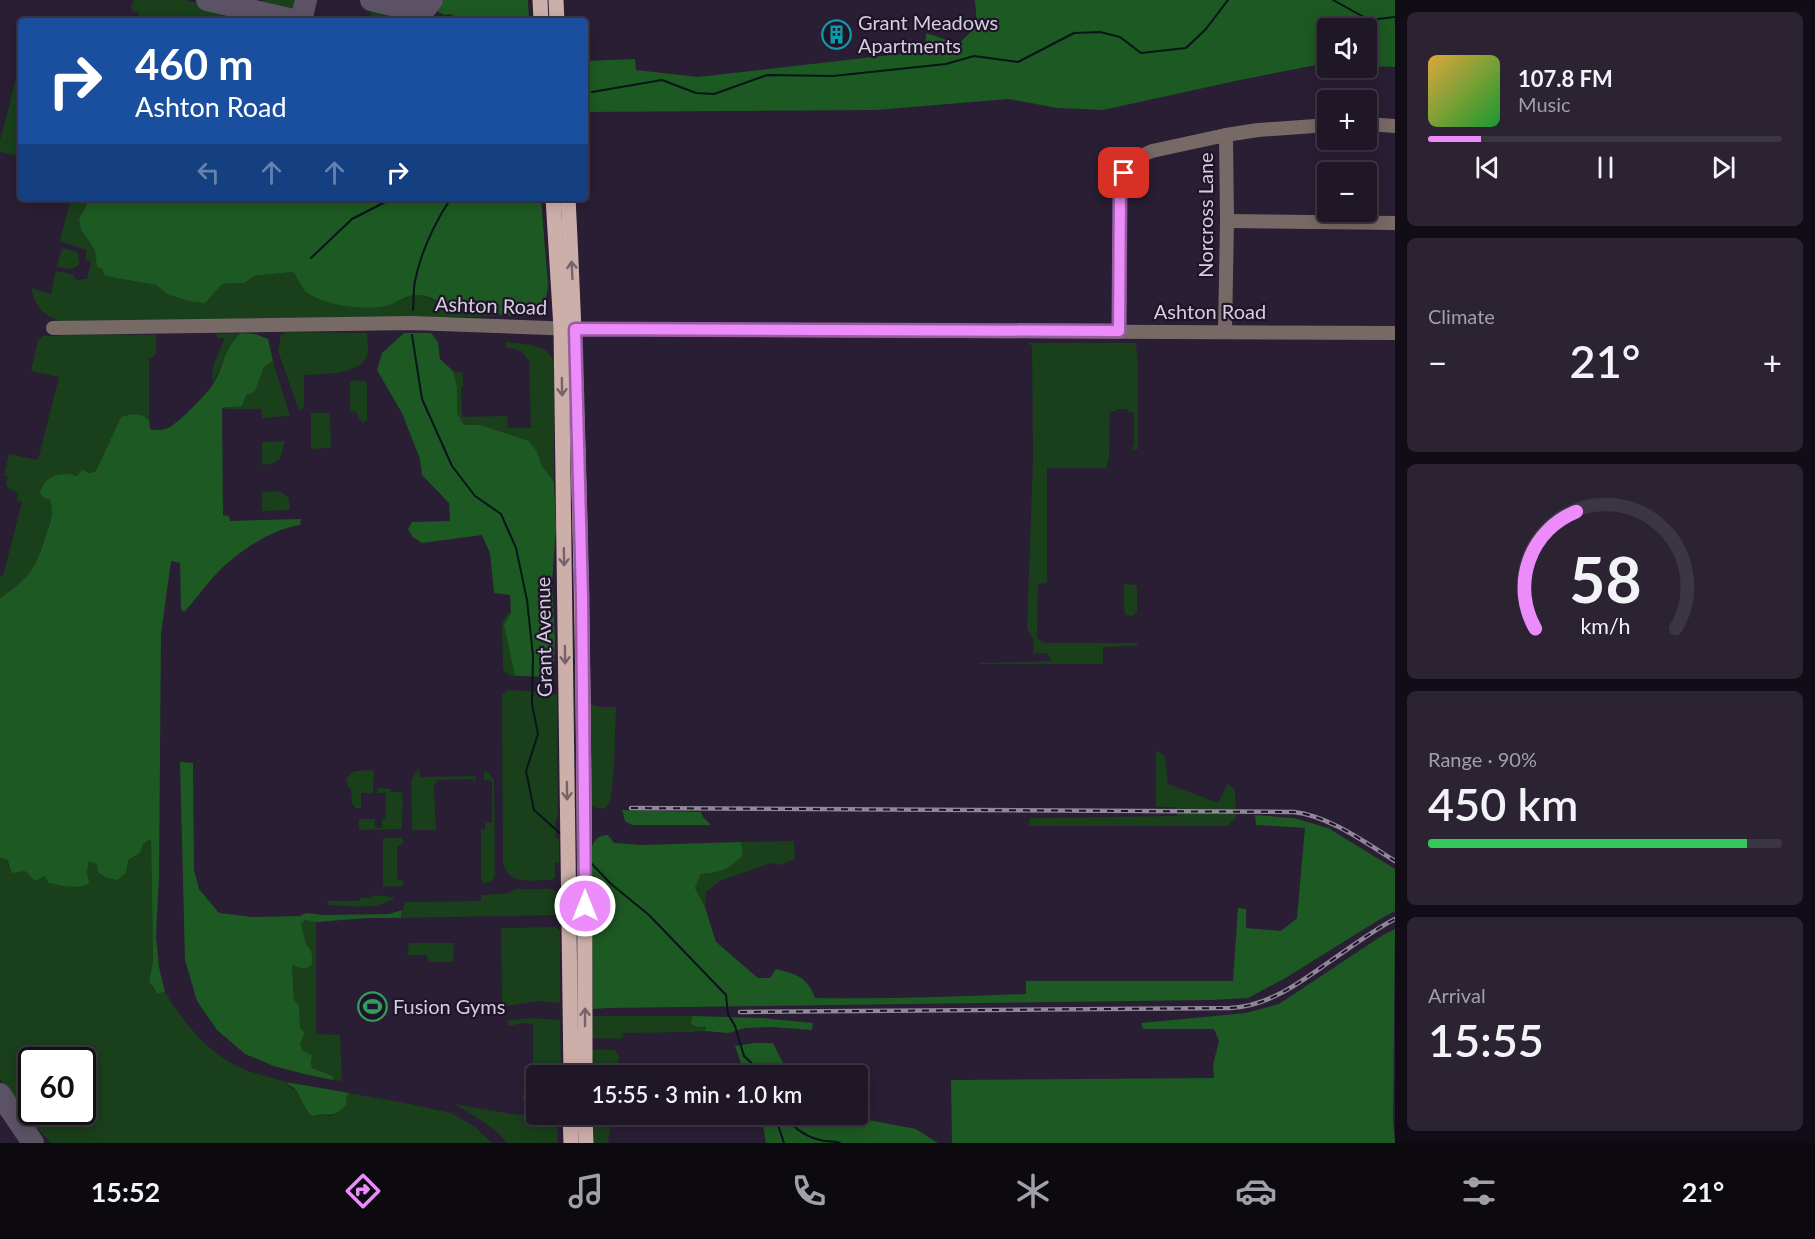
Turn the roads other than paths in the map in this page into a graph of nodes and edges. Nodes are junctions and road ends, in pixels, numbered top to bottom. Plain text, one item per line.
1 (540, 0) edge
2 (556, 0) edge
3 (542, 18) edge
4 (557, 18) edge
5 (1317, 125) edge
6 (1377, 125) edge
7 (1395, 126) edge
8 (1226, 135) junction
9 (553, 201) edge
10 (568, 201) edge
11 (1227, 221) junction
12 (1395, 223) edge
13 (53, 328) dead end
14 (568, 329) junction
15 (1119, 331) junction
16 (1225, 332) junction
17 (1395, 333) edge
18 (564, 597) junction
19 (582, 597) junction
20 (569, 922) junction
21 (585, 989) junction
22 (571, 1065) edge
23 (585, 1065) edge
24 (570, 1125) edge
25 (585, 1125) edge
26 (571, 1143) edge
27 (586, 1143) edge

1 - 3 main road
2 - 4 main road
5 - 8 street
6 - 7 street
8 - 11 street, Norcross Lane
8 - 15 street
9 - 14 main road, Grant Avenue
14 -> 10 main road, Grant Avenue
11 - 12 street
11 - 16 street, Norcross Lane
13 - 14 street, Ashton Road
14 - 15 street, Ashton Road
14 -> 18 main road, Grant Avenue
14 - 19 main road, Grant Avenue
15 - 16 street, Ashton Road
16 - 17 street, Ashton Road
18 - 19 main road
18 -> 20 main road, Grant Avenue
19 - 21 main road, Grant Avenue
20 - 21 main road
20 - 22 main road, Grant Avenue
23 -> 21 main road, Grant Avenue
24 - 26 main road
25 - 27 main road

